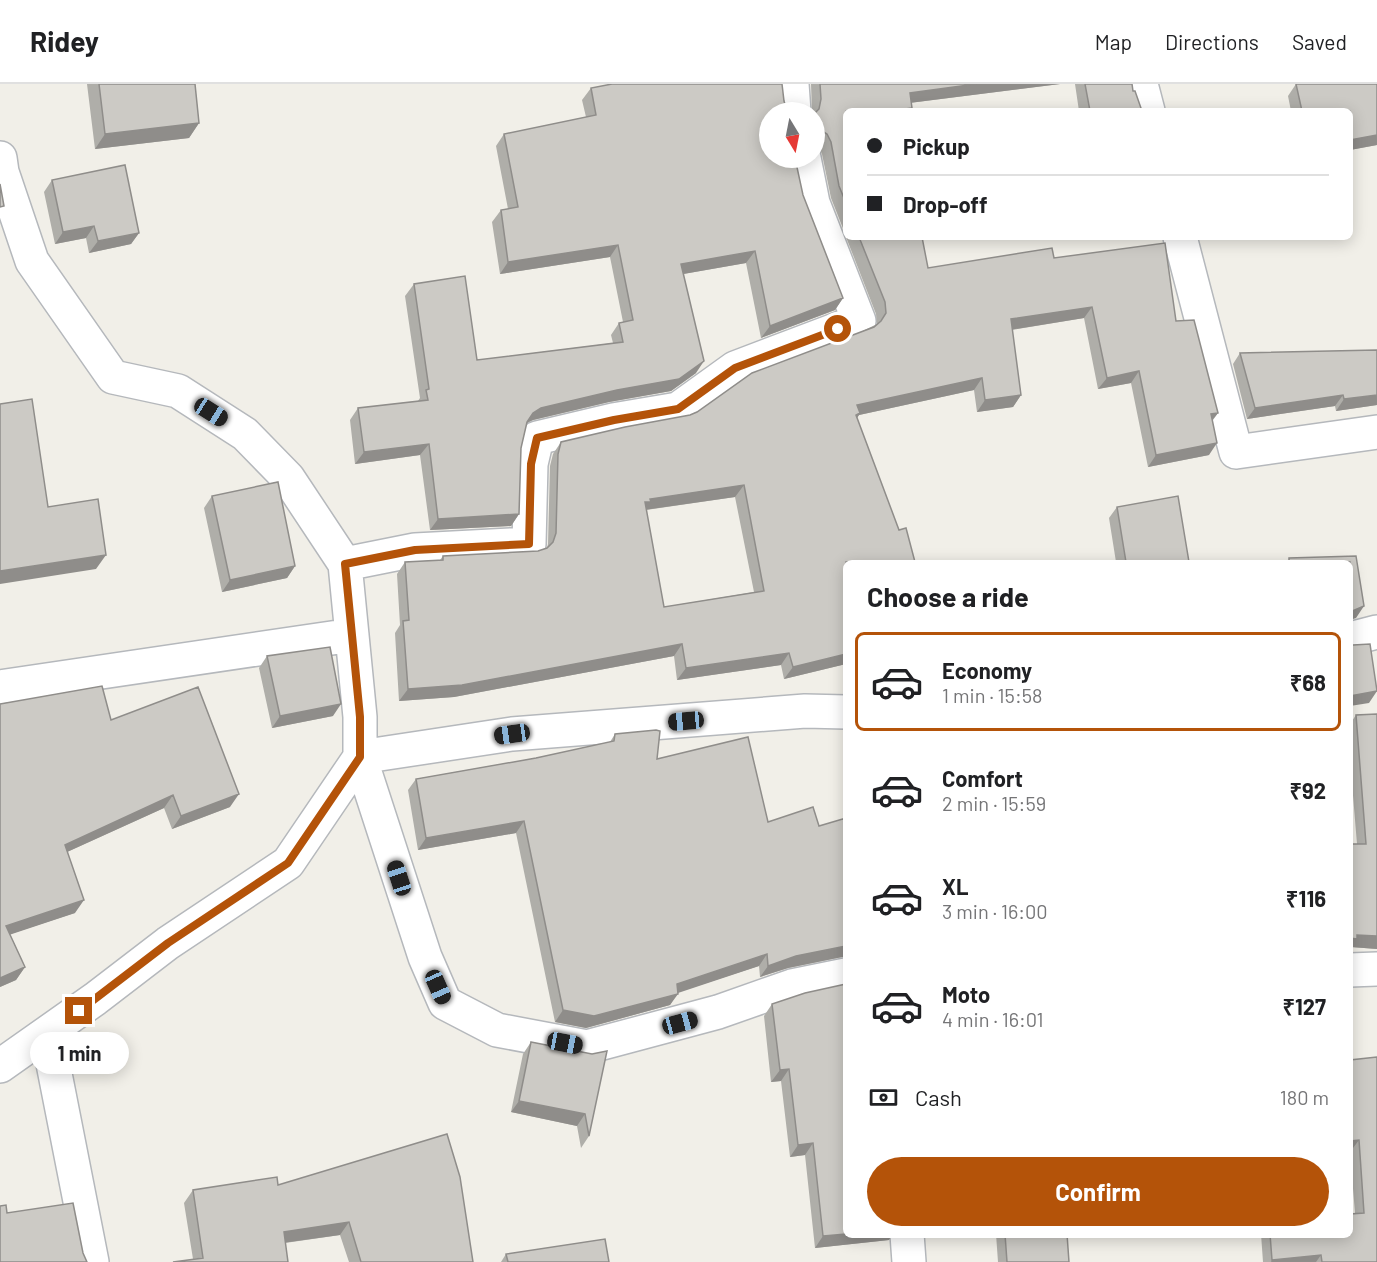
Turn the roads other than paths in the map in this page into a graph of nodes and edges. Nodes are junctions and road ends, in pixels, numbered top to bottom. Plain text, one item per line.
1 (792, 84) edge
2 (1141, 84) edge
3 (793, 102) edge
4 (1147, 108) edge
5 (0, 158) edge
6 (806, 168) edge
7 (1181, 240) edge
8 (1377, 432) edge
9 (345, 564) junction
10 (1377, 632) edge
11 (352, 635) junction
12 (1353, 638) edge
13 (0, 687) edge
14 (843, 712) edge
15 (360, 757) junction
16 (1377, 969) edge
17 (1353, 970) edge
18 (843, 976) edge
19 (47, 1033) junction
20 (0, 1066) edge
21 (907, 1238) edge
22 (92, 1262) edge
23 (909, 1262) edge

1 - 3 street
2 - 4 street
5 - 9 street
6 - 9 street
7 - 8 street
9 - 11 street
10 - 12 street
11 - 13 street
11 - 15 street
14 - 15 street
15 - 18 street
15 - 19 street
16 - 17 street
19 - 20 street
19 - 22 street
21 - 23 street

